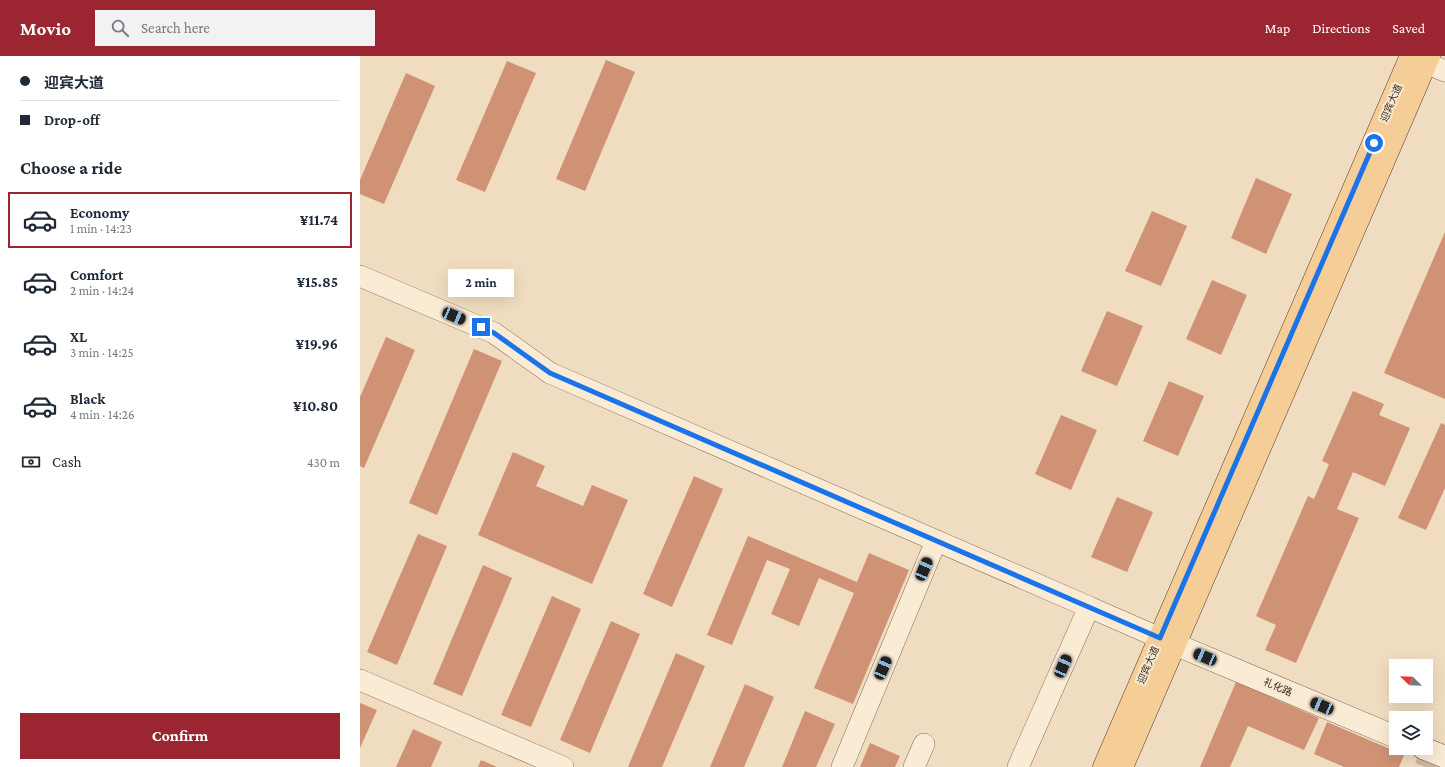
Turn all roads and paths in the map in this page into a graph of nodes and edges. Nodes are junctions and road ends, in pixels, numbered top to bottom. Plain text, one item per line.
1 (1428, 61) edge
2 (360, 276) edge
3 (936, 541) junction
4 (1089, 608) junction
5 (1168, 641) junction
6 (360, 680) edge
7 (1389, 734) edge
8 (924, 744) dead end
9 (1433, 753) edge
10 (1445, 758) edge
11 (563, 767) edge
12 (842, 767) edge
13 (914, 767) edge
14 (1018, 767) edge
15 (1104, 767) edge
16 (1122, 767) edge

1 - 5 main road, 迎宾大道
2 - 3 street
3 - 4 street
3 - 12 street
4 - 5 street
4 - 14 street
5 - 7 street, 礼化路
5 - 15 main road, 迎宾大道
5 - 16 main road, 迎宾大道
6 - 11 street
8 - 13 street
9 - 10 street

